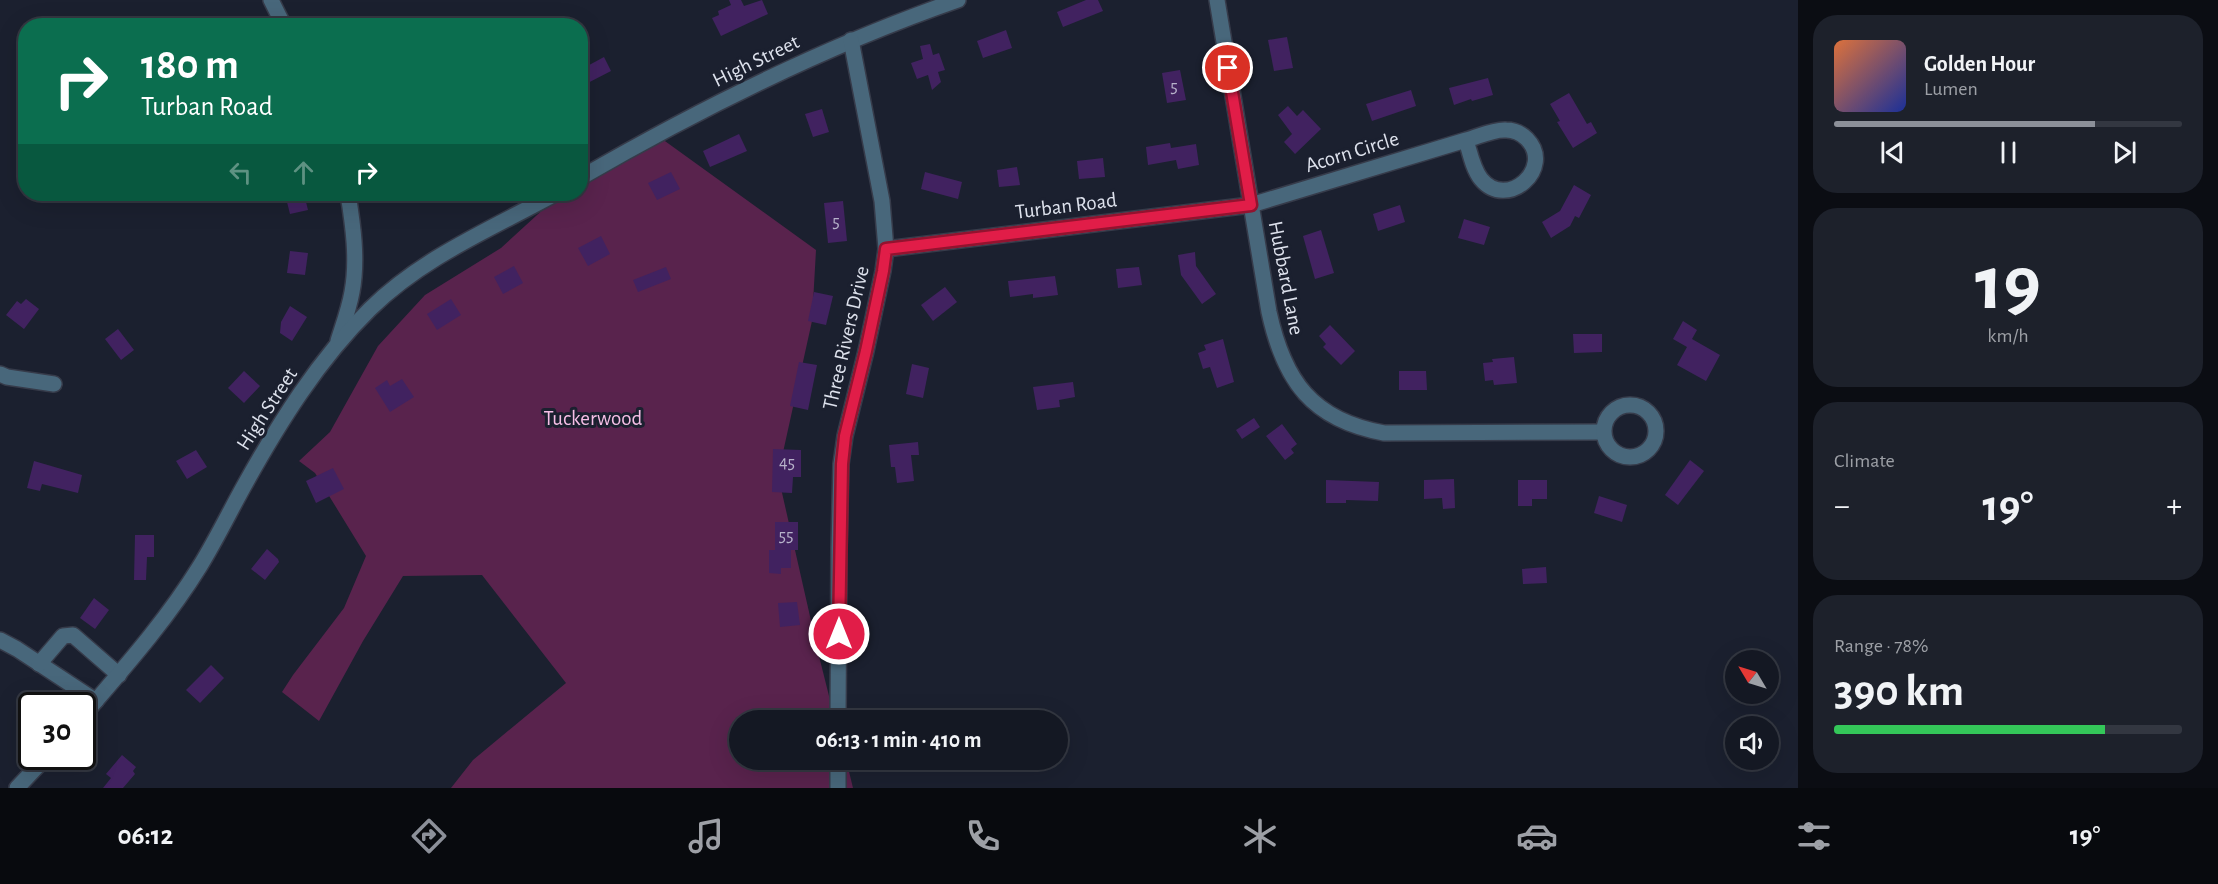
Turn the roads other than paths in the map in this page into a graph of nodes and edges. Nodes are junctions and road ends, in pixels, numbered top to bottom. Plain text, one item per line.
1 (271, 0) edge
2 (958, 0) edge
3 (1217, 0) edge
4 (937, 3) edge
5 (280, 18) edge
6 (851, 40) junction
7 (1466, 140) junction
8 (588, 174) edge
9 (349, 201) edge
10 (542, 201) edge
11 (1251, 205) junction
12 (886, 249) junction
13 (336, 347) junction
14 (0, 374) edge
15 (54, 384) dead end
16 (1604, 432) dead end
17 (0, 640) edge
18 (39, 664) junction
19 (119, 675) junction
20 (81, 692) edge
21 (96, 702) edge
22 (838, 710) edge
23 (34, 770) edge
24 (838, 770) edge
25 (17, 788) edge
26 (838, 788) edge

1 - 5 street
2 - 4 street, High Street
3 - 11 street, Hubbard Lane
4 - 6 street, High Street
6 - 8 street, High Street
6 - 12 street, Three Rivers Drive
7 - 7 street, Acorn Circle
7 - 11 street, Acorn Circle
9 - 13 street
10 - 13 street, High Street
11 - 12 street, Turban Road
11 - 16 street, Hubbard Lane
12 - 22 street, Three Rivers Drive
13 - 19 street, High Street
14 - 15 street
17 - 18 street
18 - 19 street
18 - 20 street
19 - 21 street, High Street
23 - 25 street
24 - 26 street

